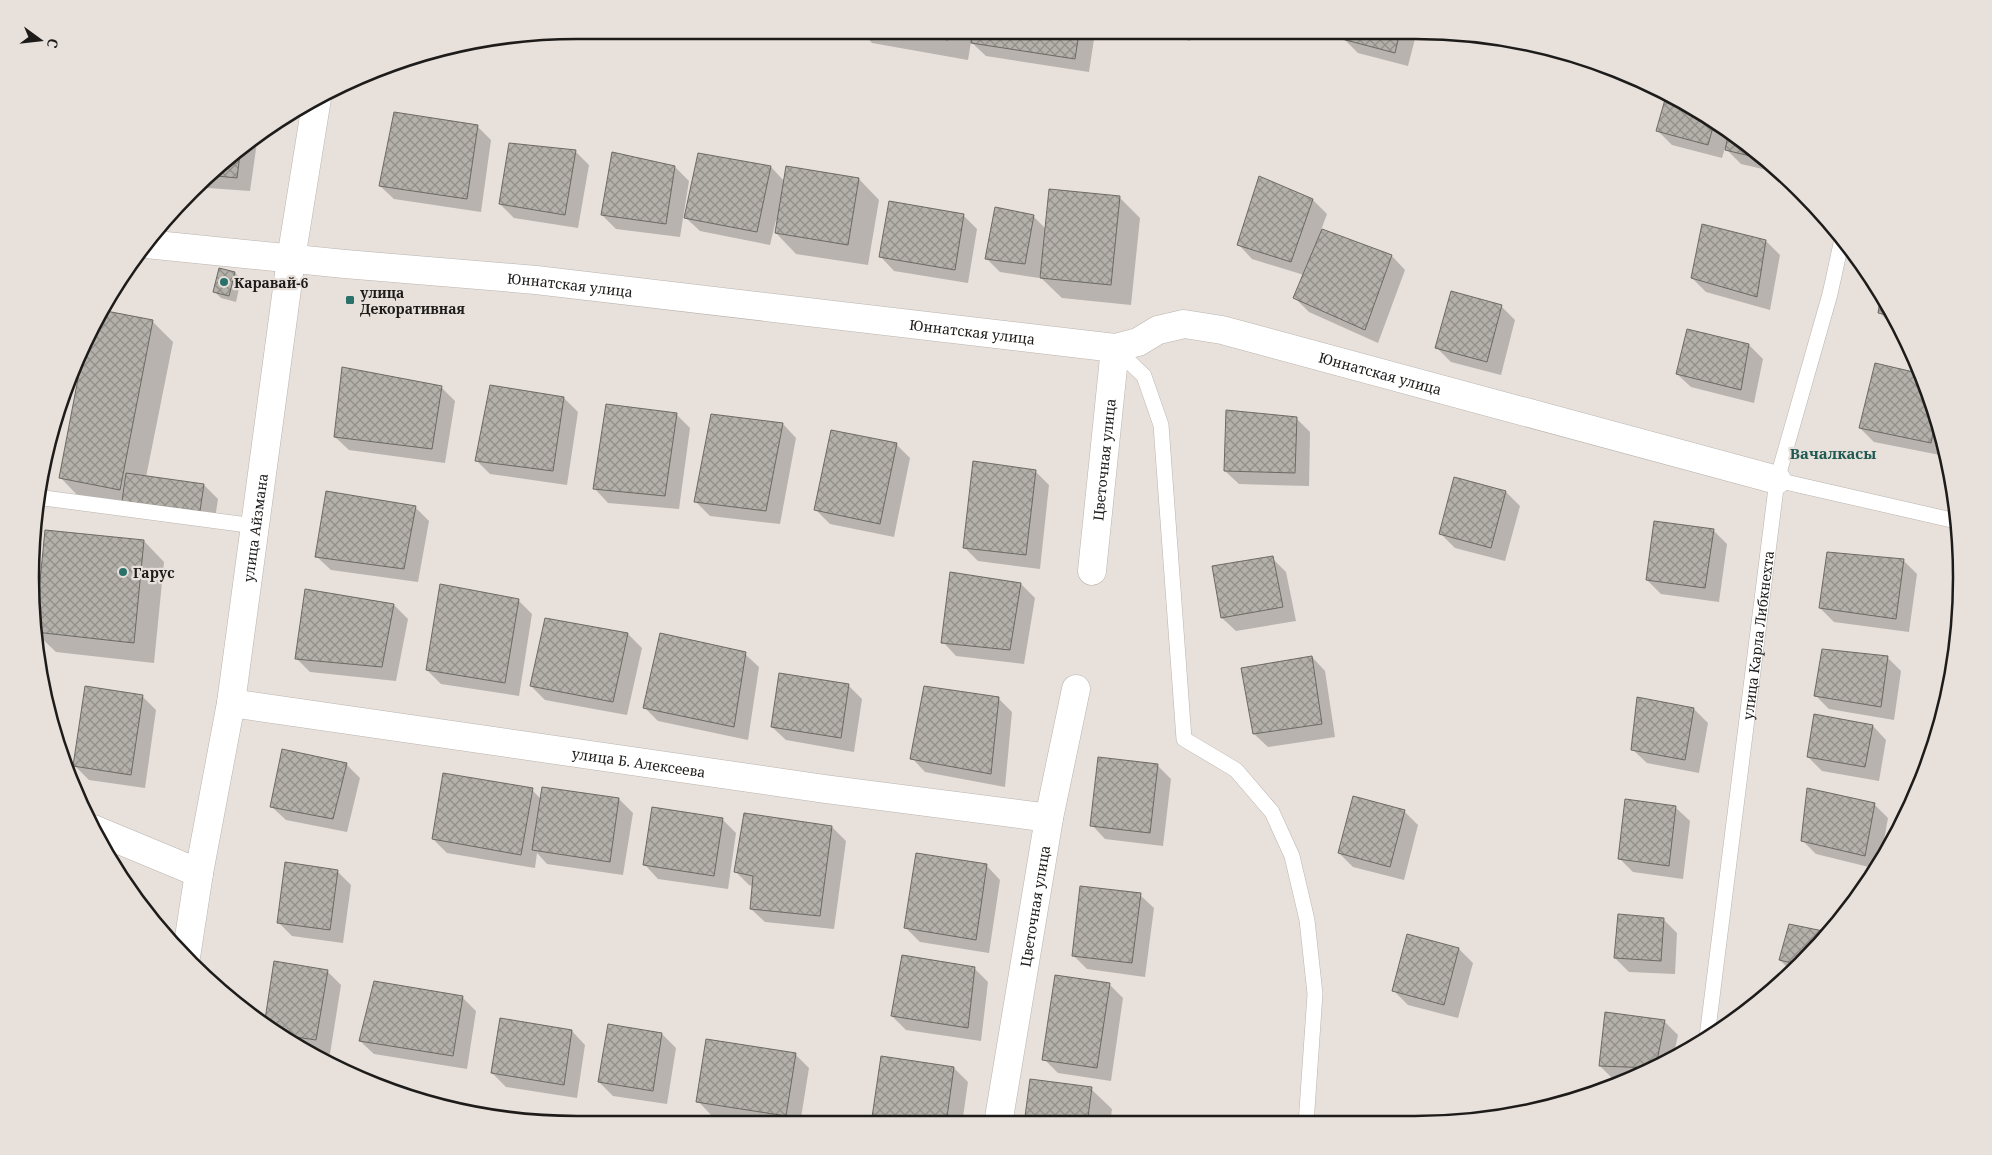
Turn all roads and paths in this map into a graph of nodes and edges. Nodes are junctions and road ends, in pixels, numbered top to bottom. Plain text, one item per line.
1 (316, 107) edge
2 (154, 245) edge
3 (1840, 248) edge
4 (291, 259) junction
5 (1115, 348) junction
6 (1777, 480) junction
7 (44, 498) dead end
8 (1950, 520) edge
9 (255, 526) junction
10 (1092, 571) dead end
11 (1076, 689) dead end
12 (231, 703) junction
13 (1049, 818) junction
14 (104, 833) edge
15 (199, 873) junction
16 (187, 948) edge
17 (1708, 1029) edge
18 (999, 1116) edge
19 (1307, 1116) edge

1 - 4 street, улица Айзмана
2 - 4 street, Юннатская улица
3 - 6 lane, улица Карла Либкнехта
4 - 5 street, Юннатская улица
4 - 9 street, улица Айзмана
5 - 6 street, Юннатская улица
5 - 10 street, Цветочная улица
5 - 19 lane
6 - 8 lane
6 - 17 lane, улица Карла Либкнехта
7 - 9 lane
9 - 12 street, улица Айзмана
11 - 13 street, Цветочная улица
12 - 13 street, улица Б. Алексеева
12 - 15 street, улица Айзмана
13 - 18 street, Цветочная улица
14 - 15 street
15 - 16 street, улица Айзмана

